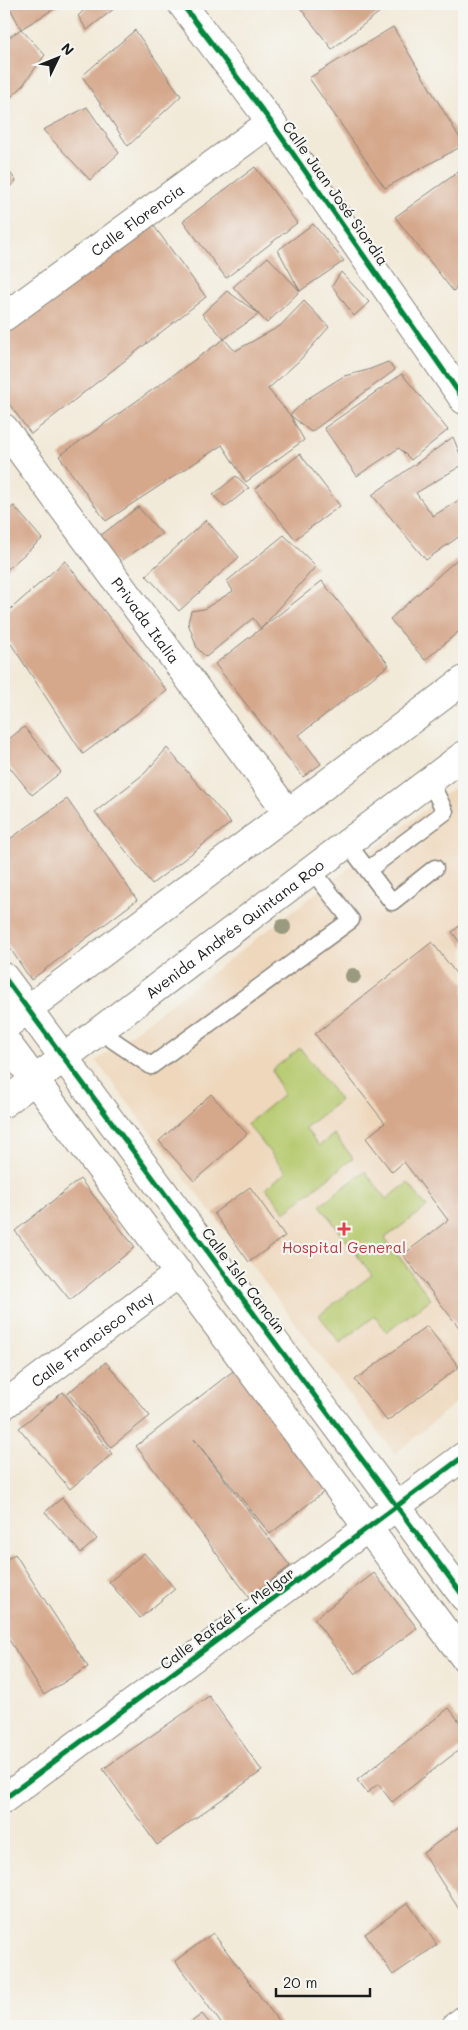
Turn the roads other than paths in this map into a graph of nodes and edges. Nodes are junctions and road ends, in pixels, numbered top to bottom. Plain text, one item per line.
1 (182, 4) edge
2 (271, 122) junction
3 (4, 317) edge
4 (464, 400) edge
5 (4, 428) edge
6 (464, 680) edge
7 (464, 755) edge
8 (430, 781) junction
9 (288, 813) junction
10 (347, 843) junction
11 (435, 868) dead end
12 (369, 869) junction
13 (312, 870) junction
14 (4, 978) edge
15 (28, 1009) junction
16 (4, 1027) edge
17 (98, 1030) junction
18 (4, 1039) edge
19 (64, 1057) junction
20 (35, 1079) junction
21 (4, 1102) edge
22 (179, 1273) junction
23 (4, 1404) edge
24 (464, 1456) edge
25 (398, 1507) junction
26 (369, 1529) junction
27 (464, 1597) edge
28 (464, 1657) edge
29 (4, 1799) edge
30 (464, 2020) edge
31 (456, 2026) edge

1 - 2 street, Calle Juan José Siordia
2 - 3 street, Calle Florencia
2 - 4 street, Calle Juan José Siordia
5 - 9 street, Privada Italia
6 - 9 street
7 - 8 street, Avenida Andrés Quintana Roo
8 - 10 street, Avenida Andrés Quintana Roo
8 - 12 lane
9 - 15 street
10 - 12 lane
10 - 13 street, Avenida Andrés Quintana Roo
11 - 12 lane
13 - 17 street, Avenida Andrés Quintana Roo
13 - 17 lane
14 - 15 street, Calle Isla Cancún
15 - 16 street
15 - 19 street, Calle Isla Cancún
17 - 19 street, Avenida Andrés Quintana Roo
18 - 20 street
19 - 20 street, Avenida Andrés Quintana Roo
19 - 25 street, Calle Isla Cancún
20 - 21 street, Avenida Andrés Quintana Roo
20 - 22 street
22 - 23 street, Calle Francisco May
22 - 26 street
24 - 25 street, Calle Rafaél E. Melgar
25 - 26 street, Calle Rafaél E. Melgar
25 - 27 street, Calle Isla Cancún
26 - 28 street
26 - 29 street, Calle Rafaél E. Melgar
30 - 31 street

